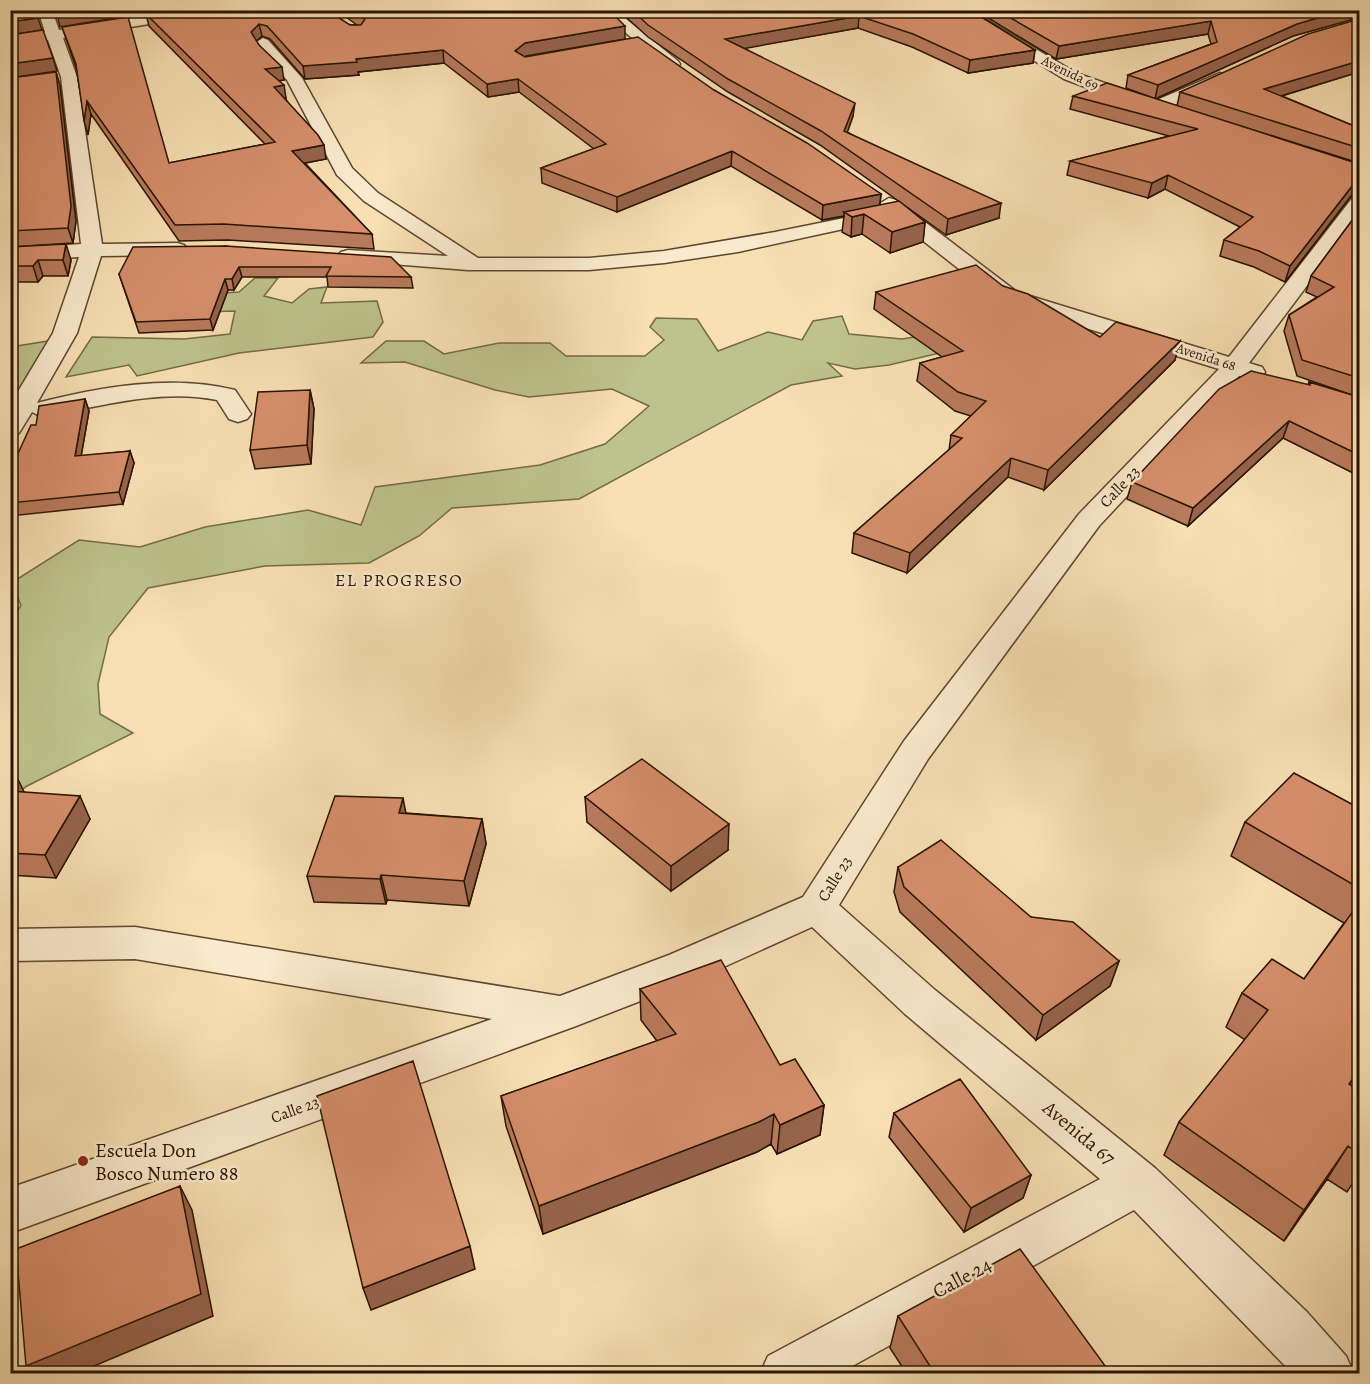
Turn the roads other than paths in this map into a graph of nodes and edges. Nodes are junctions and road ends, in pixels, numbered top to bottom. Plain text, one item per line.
1 (45, 10) edge
2 (211, 10) edge
3 (606, 10) edge
4 (959, 10) edge
5 (1321, 10) edge
6 (1357, 26) edge
7 (1333, 31) edge
8 (53, 34) junction
9 (10, 42) edge
10 (642, 42) junction
11 (263, 43) edge
12 (619, 46) edge
13 (1238, 69) edge
14 (693, 78) edge
15 (1156, 107) junction
16 (1182, 113) edge
17 (872, 192) edge
18 (1359, 201) edge
19 (901, 212) junction
20 (199, 249) edge
21 (92, 250) junction
22 (325, 254) edge
23 (10, 255) edge
24 (474, 264) junction
25 (1235, 366) junction
26 (1269, 378) edge
27 (238, 414) dead end
28 (13, 418) edge
29 (817, 908) junction
30 (10, 945) edge
31 (561, 1013) junction
32 (1139, 1183) junction
33 (10, 1211) edge
34 (786, 1374) edge
35 (1328, 1374) edge

1 - 8 street
2 - 8 street
3 - 10 street
4 - 15 street, Avenida 69
5 - 6 street
6 - 7 street
8 - 9 street
8 - 21 street
10 - 12 street
10 - 14 street
11 - 24 street
13 - 15 street
15 - 16 street, Avenida 69
17 - 19 street, Avenida 68
18 - 25 street, Calle 23
19 - 24 street
19 - 25 street, Avenida 68
20 - 21 street
21 - 23 street
21 - 28 street
22 - 24 street
25 - 26 street, Avenida 68
25 - 29 street, Calle 23
27 - 28 street
29 - 31 street, Calle 23
29 - 32 street, Avenida 67
30 - 31 street
31 - 33 street, Calle 23
32 - 34 street, Calle 24
32 - 35 street, Avenida 67

